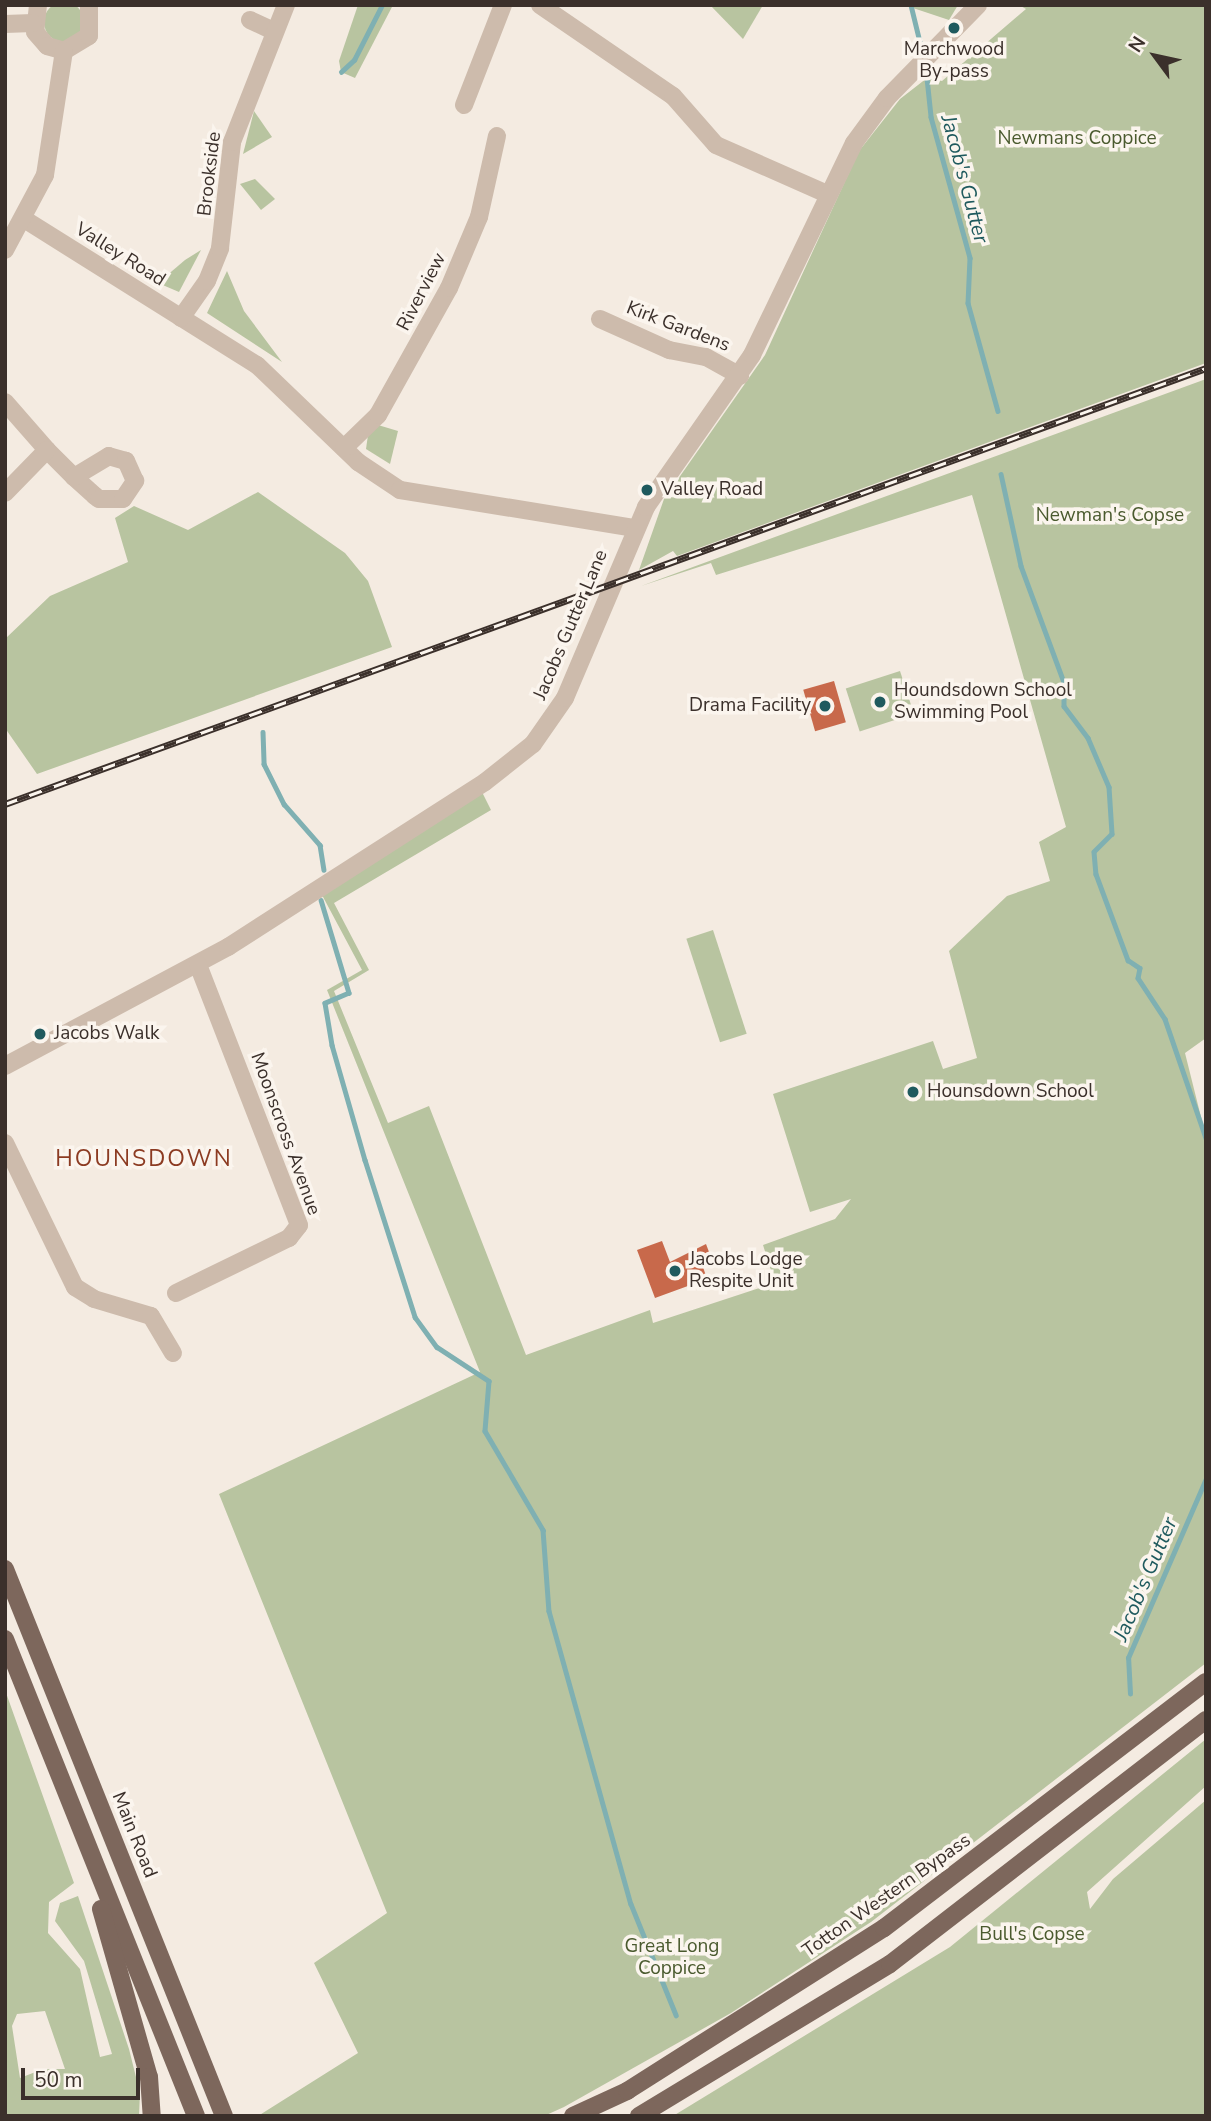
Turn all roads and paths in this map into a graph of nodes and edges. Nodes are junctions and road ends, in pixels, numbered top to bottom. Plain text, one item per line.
1 (89, 5) edge
2 (286, 5) edge
3 (503, 5) edge
4 (540, 5) edge
5 (978, 5) edge
6 (35, 14) edge
7 (250, 20) dead end
8 (5, 24) edge
9 (274, 30) junction
10 (64, 51) junction
11 (464, 105) dead end
12 (497, 136) dead end
13 (825, 193) junction
14 (24, 219) junction
15 (5, 250) edge
16 (181, 318) junction
17 (600, 318) dead end
18 (740, 376) junction
19 (5, 402) edge
20 (344, 448) junction
21 (47, 450) junction
22 (74, 477) dead end
23 (5, 493) edge
24 (635, 528) junction
25 (198, 965) junction
26 (5, 1066) edge
27 (5, 1143) edge
28 (176, 1293) dead end
29 (173, 1353) dead end
30 (5, 1569) edge
31 (5, 1639) edge
32 (1206, 1682) edge
33 (1206, 1720) edge
34 (100, 1883) junction
35 (152, 2116) edge
36 (196, 2116) edge
37 (224, 2116) edge
38 (573, 2116) edge
39 (639, 2116) edge

1 - 10 street
2 - 9 street, Brookside
3 - 11 street
4 - 13 street
5 - 13 street, Jacobs Gutter Lane
6 - 8 street
6 - 10 street
7 - 9 street
9 - 16 street, Brookside
10 - 14 street
12 - 20 street, Riverview
13 - 18 street, Jacobs Gutter Lane
14 - 15 street
14 - 16 street, Valley Road
16 - 20 street, Valley Road
17 - 18 street, Kirk Gardens
18 - 24 street, Jacobs Gutter Lane
19 - 21 street
20 - 24 street, Valley Road
21 - 22 street
21 - 23 street
24 - 25 street, Jacobs Gutter Lane
25 - 26 street, Jacobs Gutter Lane
25 - 28 street, Moonscross Avenue
27 - 29 street
30 - 37 main road, Main Road
31 - 34 main road
32 - 38 main road, Totton Western Bypass
33 - 39 main road
34 - 35 main road
34 - 36 main road

